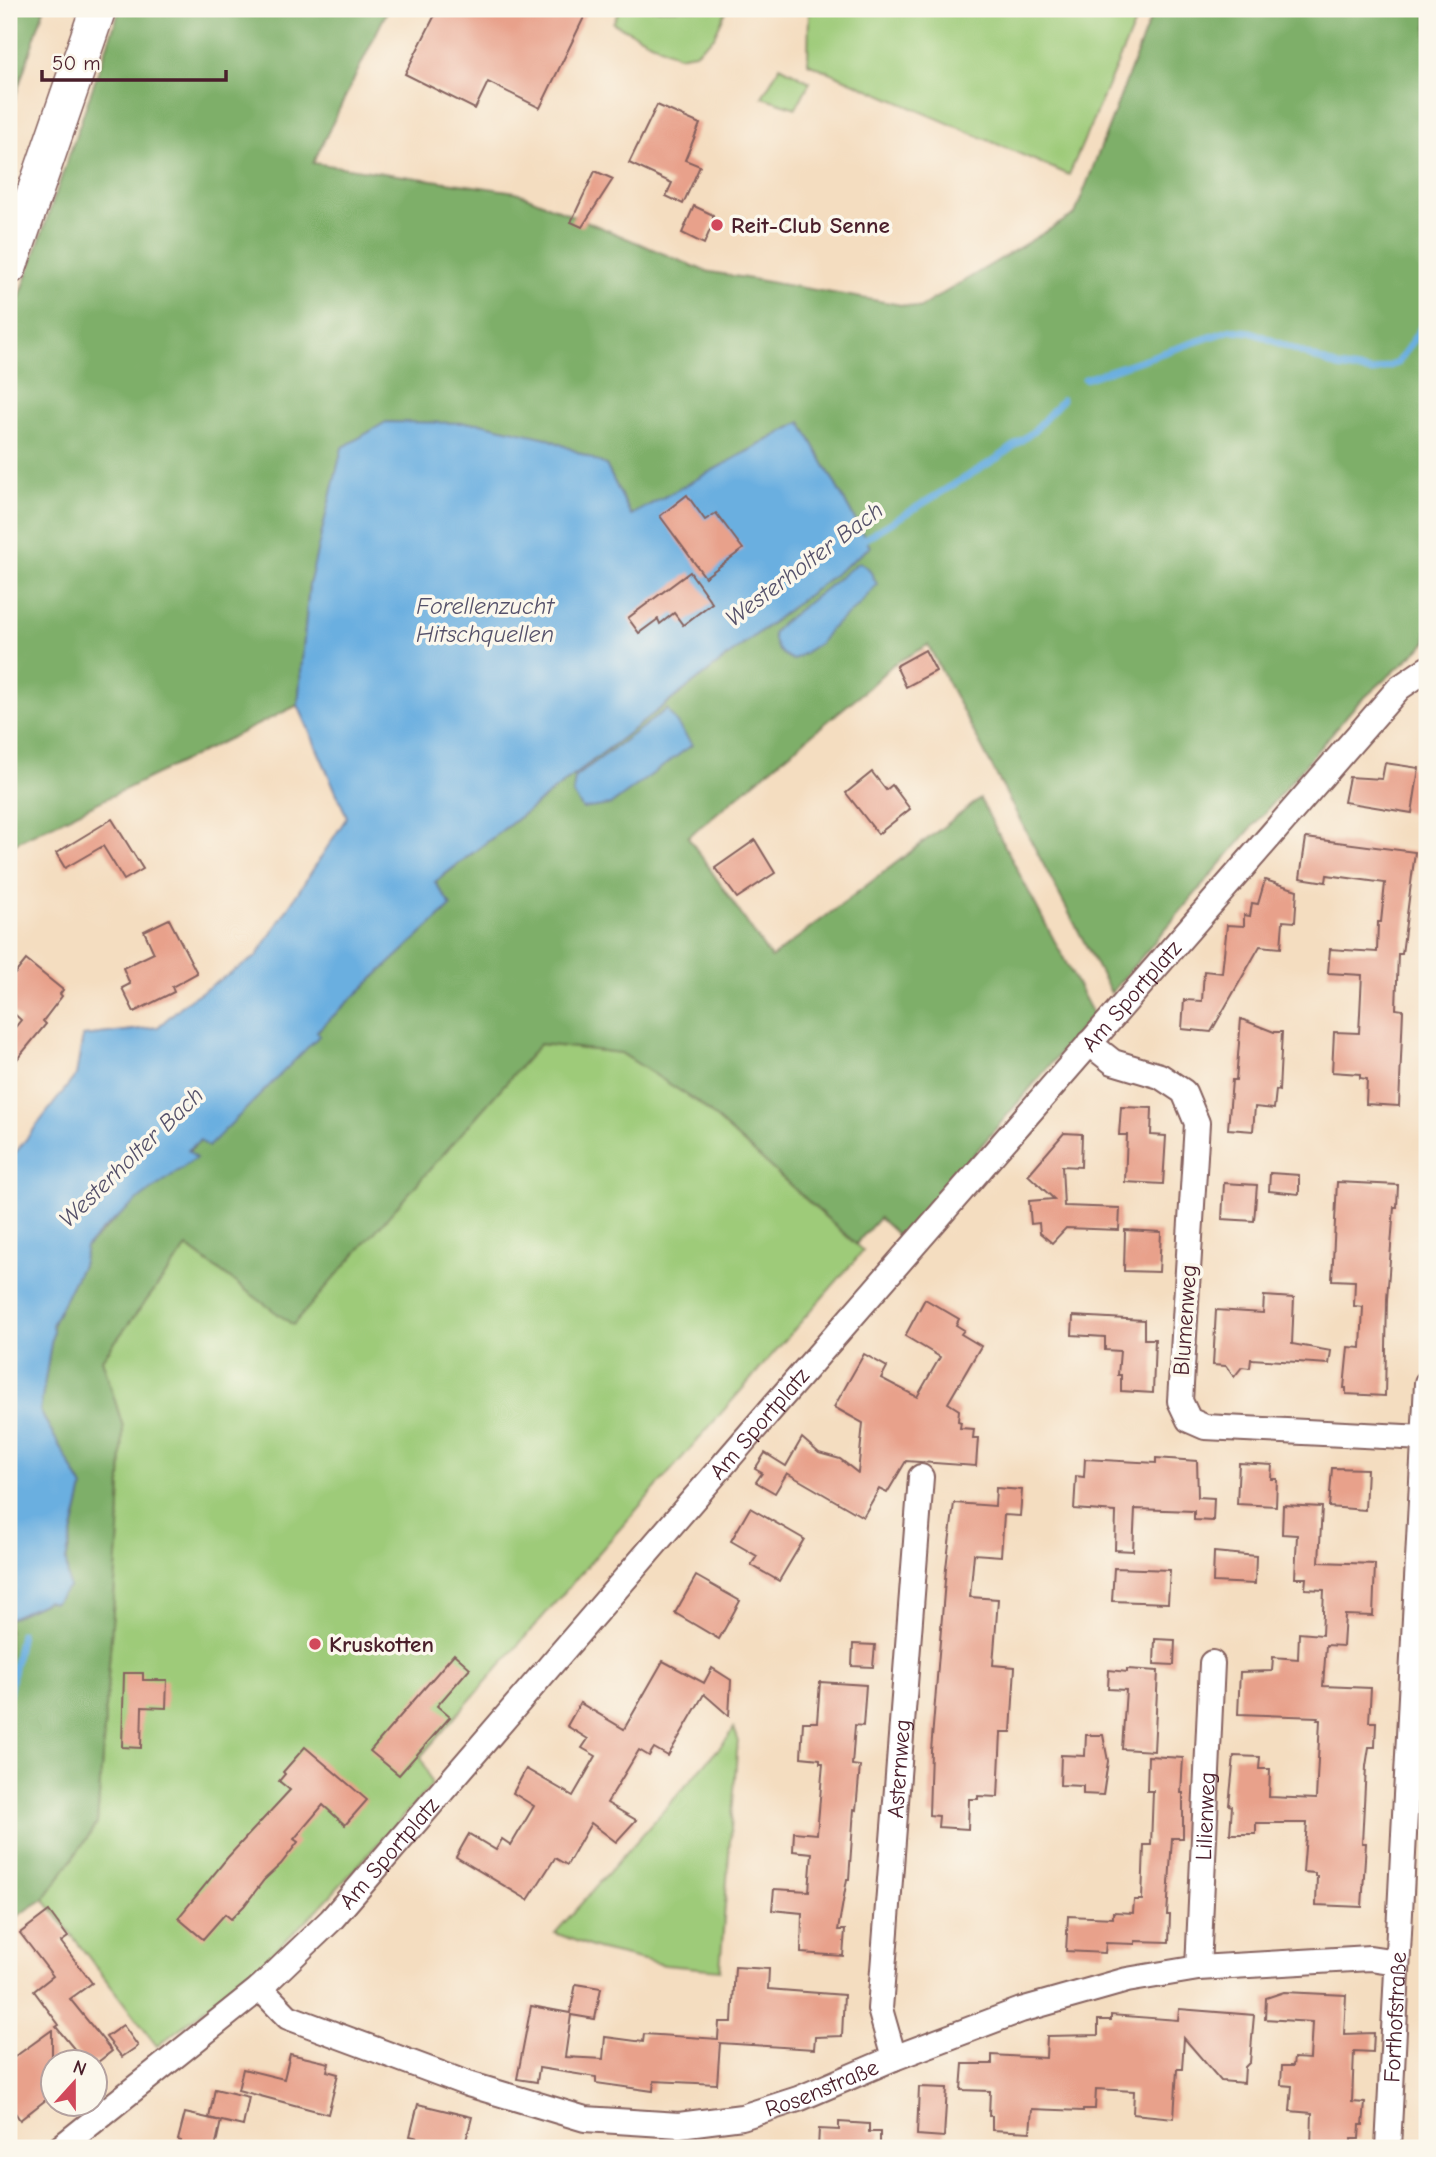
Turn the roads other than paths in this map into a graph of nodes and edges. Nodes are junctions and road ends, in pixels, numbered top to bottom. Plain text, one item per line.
1 (98, 9) edge
2 (9, 267) edge
3 (1427, 669) edge
4 (1089, 1043) junction
5 (1427, 1383) edge
6 (1424, 1438) junction
7 (921, 1477) dead end
8 (1212, 1663) dead end
9 (1420, 1697) edge
10 (1397, 1962) junction
11 (1198, 1968) junction
12 (260, 1988) junction
13 (894, 2058) junction
14 (60, 2148) edge
15 (1388, 2148) edge

1 - 2 street
3 - 4 street, Am Sportplatz
4 - 6 street, Blumenweg
4 - 12 street, Am Sportplatz
5 - 6 street, Forthofstraße
6 - 9 street, Forthofstraße
7 - 13 street, Asternweg
8 - 11 street, Lilienweg
9 - 10 street, Forthofstraße
10 - 11 street, Rosenstraße
10 - 15 street, Forthofstraße
11 - 13 street, Rosenstraße
12 - 13 street, Rosenstraße
12 - 14 street, Am Sportplatz

